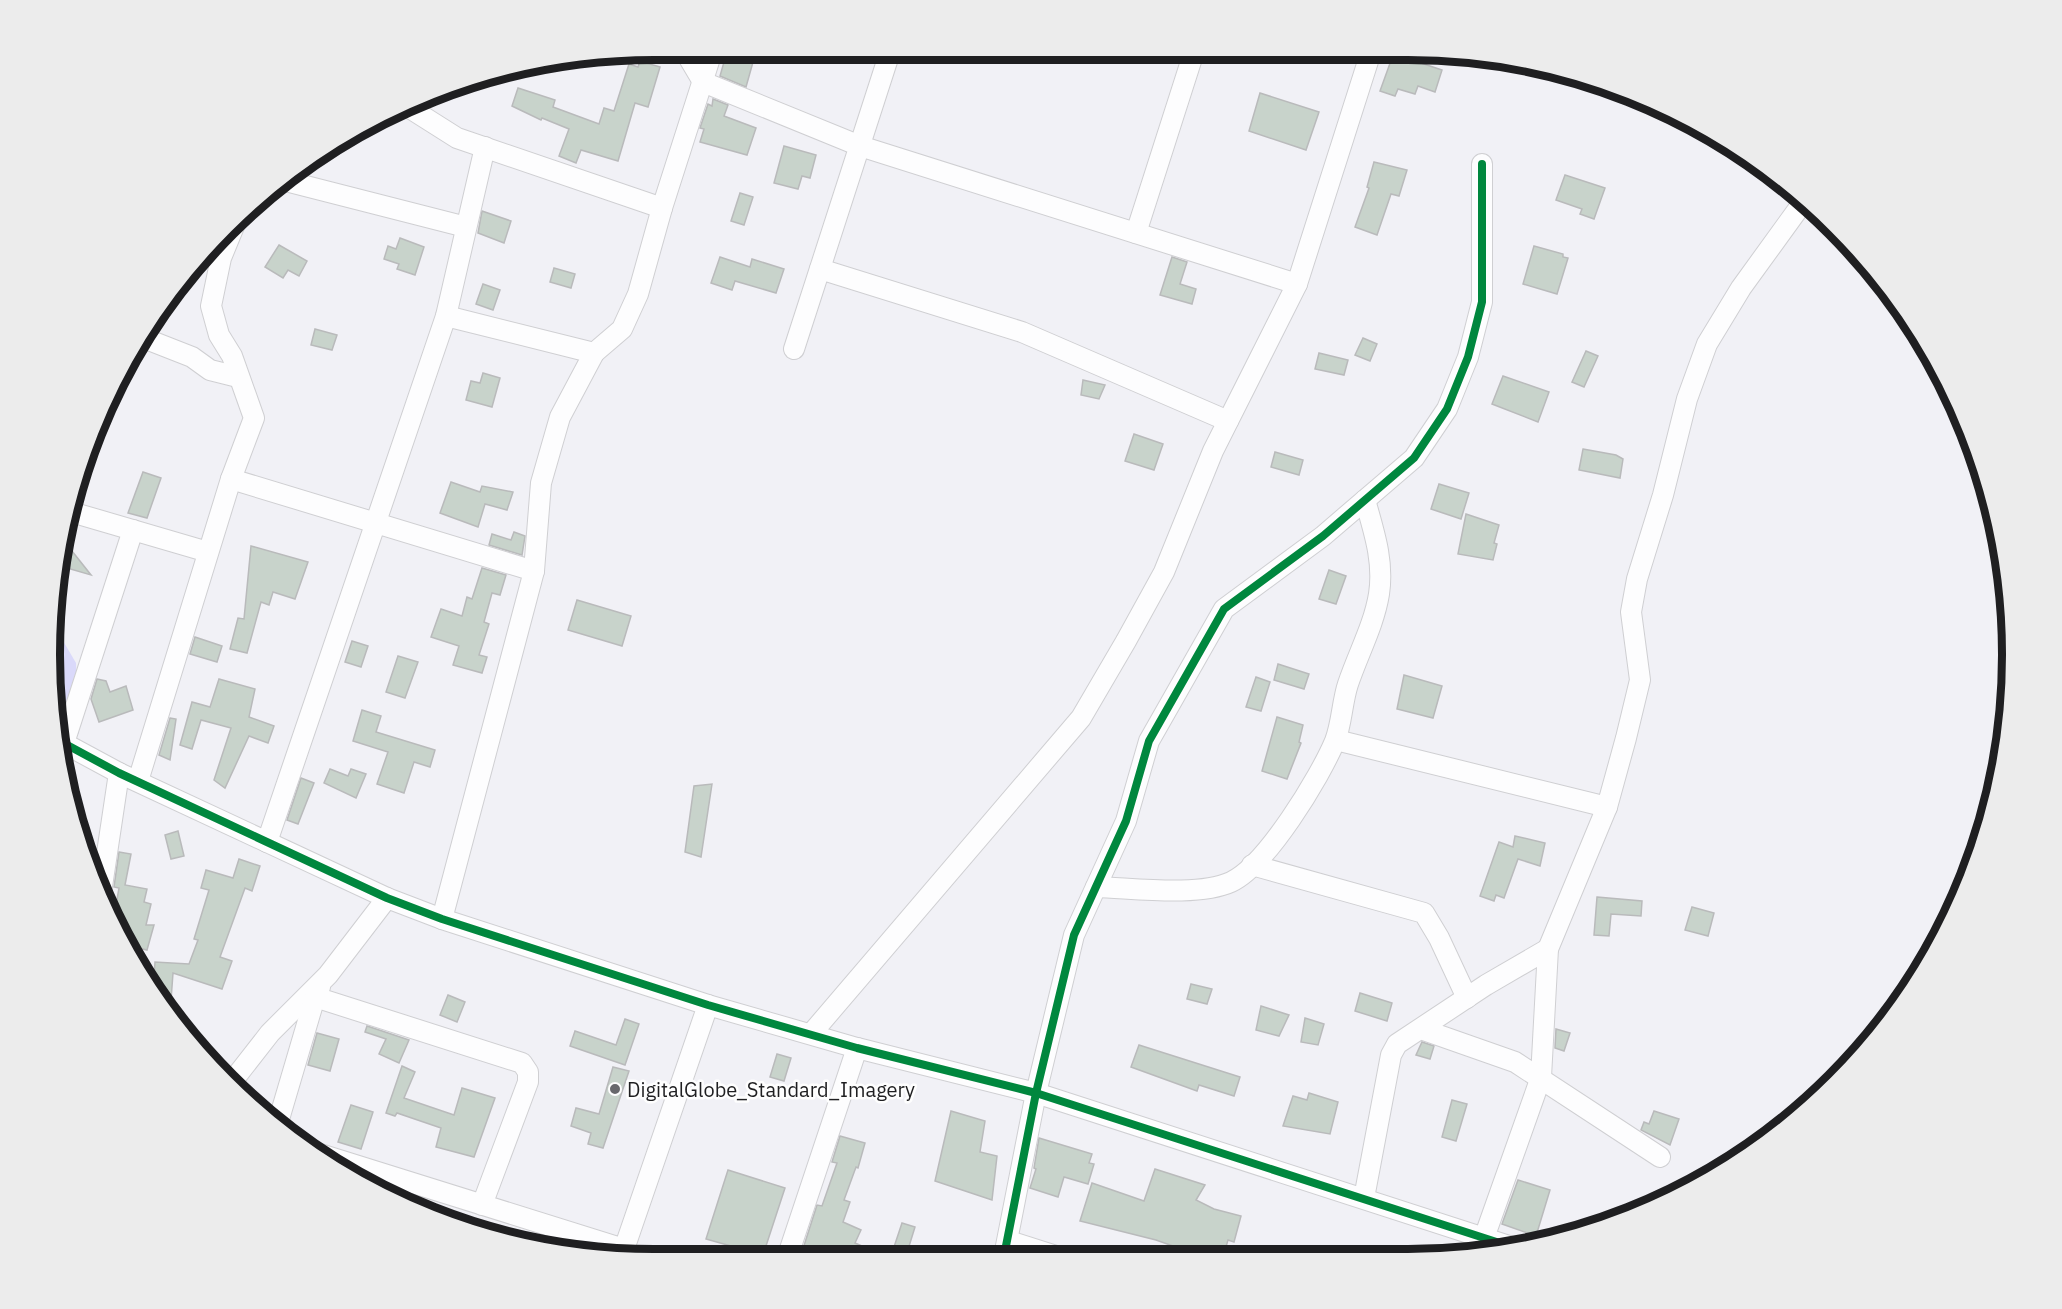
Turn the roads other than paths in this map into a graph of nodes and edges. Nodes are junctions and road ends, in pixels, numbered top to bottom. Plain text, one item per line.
1 (690, 60) edge
2 (710, 60) edge
3 (887, 60) edge
4 (1190, 60) edge
5 (1368, 60) edge
6 (703, 82) junction
7 (415, 110) edge
8 (860, 146) junction
9 (485, 147) junction
10 (1482, 164) dead end
11 (293, 183) edge
12 (662, 208) junction
13 (1799, 208) edge
14 (466, 227) junction
15 (1136, 233) junction
16 (228, 240) edge
17 (820, 269) junction
18 (1298, 284) junction
19 (446, 316) junction
20 (150, 341) edge
21 (794, 349) dead end
22 (594, 353) junction
23 (238, 377) junction
24 (1228, 421) junction
25 (231, 479) junction
26 (1365, 500) junction
27 (77, 514) edge
28 (375, 523) junction
29 (132, 530) junction
30 (208, 552) junction
31 (534, 571) junction
32 (65, 728) edge
33 (1336, 740) junction
34 (67, 745) edge
35 (119, 773) junction
36 (138, 782) junction
37 (1607, 807) junction
38 (267, 842) junction
39 (1252, 865) junction
40 (103, 877) edge
41 (1096, 887) junction
42 (387, 898) junction
43 (441, 919) junction
44 (1548, 948) junction
45 (328, 975) junction
46 (315, 997) junction
47 (1467, 998) junction
48 (708, 1005) junction
49 (1421, 1029) junction
50 (811, 1035) junction
51 (856, 1048) junction
52 (236, 1077) edge
53 (1541, 1077) junction
54 (1036, 1093) junction
55 (280, 1115) edge
56 (1660, 1157) dead end
57 (345, 1162) edge
58 (1364, 1198) junction
59 (482, 1205) junction
60 (1484, 1238) junction
61 (1497, 1242) edge
62 (609, 1247) edge
63 (624, 1248) edge
64 (790, 1249) edge
65 (1006, 1249) edge

1 - 6 street
2 - 6 street
3 - 8 street
4 - 15 street
5 - 18 street
6 - 8 street
6 - 12 street
7 - 9 street
8 - 15 street
8 - 17 street
9 - 12 street
9 - 14 street
10 - 26 street
11 - 14 street
12 - 22 street
13 - 37 street
14 - 19 street
15 - 18 street
16 - 23 street
17 - 21 street
17 - 24 street
18 - 24 street
19 - 22 street
19 - 28 street
20 - 23 street
22 - 31 street
23 - 25 street
24 - 50 street
25 - 28 street
25 - 30 street
26 - 33 street
26 - 41 street
27 - 29 street
28 - 31 street
28 - 38 street
29 - 30 street
29 - 32 street
30 - 36 street
31 - 43 street
33 - 37 street
33 - 39 street
34 - 35 street
35 - 36 street
35 - 40 street
36 - 38 street
37 - 44 street
38 - 42 street
39 - 41 street
39 - 47 street
41 - 54 street
42 - 43 street
42 - 45 street
43 - 48 street
44 - 47 street
44 - 53 street
45 - 46 street
45 - 52 street
46 - 55 street
46 - 59 street
47 - 49 street
48 - 50 street
48 - 63 street
49 - 53 street
49 - 58 street
50 - 51 street
51 - 54 street
51 - 64 street
53 - 56 street
53 - 60 street
54 - 58 street
54 - 65 street
57 - 59 street
58 - 60 street
59 - 62 street
60 - 61 street

